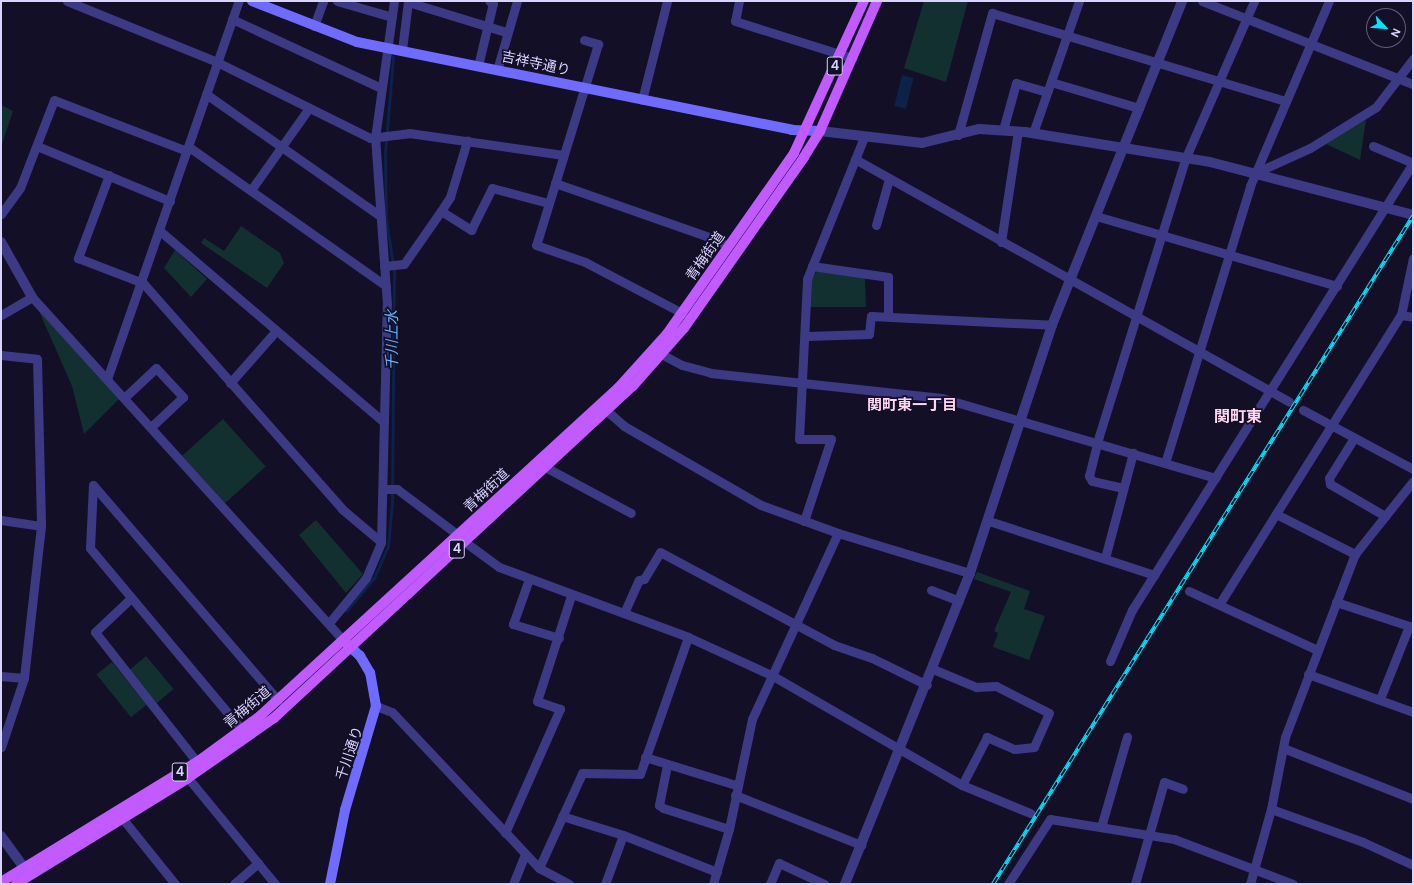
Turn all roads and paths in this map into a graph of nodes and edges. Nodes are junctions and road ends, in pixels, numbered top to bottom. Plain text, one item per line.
1 (239, 1) edge
2 (252, 1) edge
3 (323, 1) edge
4 (338, 1) edge
5 (394, 1) edge
6 (489, 1) edge
7 (517, 1) edge
8 (666, 1) edge
9 (739, 1) edge
10 (864, 1) edge
11 (877, 1) edge
12 (1079, 1) edge
13 (1182, 1) edge
14 (1202, 1) edge
15 (1254, 1) edge
16 (1329, 1) edge
17 (70, 2) edge
18 (408, 2) edge
19 (392, 17) junction
20 (232, 19) junction
21 (1246, 19) junction
22 (314, 26) junction
23 (488, 28) junction
24 (506, 32) junction
25 (1068, 34) junction
26 (584, 40) dead end
27 (1311, 44) junction
28 (388, 48) junction
29 (402, 50) junction
30 (841, 53) junction
31 (852, 58) junction
32 (1413, 59) edge
33 (1158, 61) junction
34 (217, 62) junction
35 (478, 66) junction
36 (497, 70) junction
37 (1399, 79) junction
38 (1219, 80) junction
39 (1051, 82) junction
40 (1413, 84) edge
41 (381, 88) junction
42 (587, 88) junction
43 (1047, 92) junction
44 (206, 94) junction
45 (642, 100) junction
46 (1286, 101) junction
47 (309, 108) junction
48 (1139, 108) junction
49 (807, 130) junction
50 (820, 130) junction
51 (1003, 130) junction
52 (1018, 131) junction
53 (1033, 133) junction
54 (382, 135) junction
55 (958, 135) junction
56 (864, 137) junction
57 (467, 141) junction
58 (36, 146) junction
59 (1372, 146) dead end
60 (281, 147) junction
61 (1124, 147) junction
62 (188, 149) junction
63 (563, 155) junction
64 (1186, 157) junction
65 (855, 159) junction
66 (1413, 163) edge
67 (1255, 173) junction
68 (109, 175) junction
69 (888, 179) junction
70 (555, 183) junction
71 (250, 190) junction
72 (170, 201) junction
73 (548, 203) junction
74 (1384, 208) junction
75 (441, 211) junction
76 (1, 214) edge
77 (379, 215) junction
78 (1413, 215) edge
79 (1096, 216) junction
80 (876, 225) dead end
81 (160, 231) junction
82 (1162, 234) junction
83 (1, 242) edge
84 (1001, 242) junction
85 (728, 248) junction
86 (1230, 254) junction
87 (1413, 258) edge
88 (391, 265) junction
89 (812, 266) junction
90 (1070, 280) junction
91 (143, 283) junction
92 (386, 286) junction
93 (1337, 286) junction
94 (32, 297) junction
95 (682, 313) junction
96 (1, 315) edge
97 (888, 315) junction
98 (1401, 315) junction
99 (1136, 316) junction
100 (1413, 317) edge
101 (1052, 325) junction
102 (275, 332) junction
103 (807, 336) junction
104 (1199, 351) junction
105 (1, 355) edge
106 (663, 355) junction
107 (107, 379) junction
108 (803, 381) junction
109 (230, 383) junction
110 (1270, 392) junction
111 (124, 398) junction
112 (1289, 402) dead end
113 (1302, 410) dead end
114 (607, 411) junction
115 (1021, 419) junction
116 (384, 422) junction
117 (1332, 426) junction
118 (151, 427) junction
119 (1354, 438) junction
120 (1098, 443) junction
121 (1133, 454) junction
122 (1165, 463) junction
123 (547, 468) junction
124 (1413, 469) edge
125 (1216, 478) junction
126 (1413, 481) edge
127 (1123, 488) junction
128 (390, 489) junction
129 (631, 513) dead end
130 (1276, 514) junction
131 (1385, 516) junction
132 (1, 520) edge
133 (804, 521) junction
134 (989, 521) junction
135 (41, 526) junction
136 (838, 533) junction
137 (461, 539) junction
138 (381, 542) junction
139 (1355, 554) junction
140 (1105, 558) junction
141 (970, 573) junction
142 (1154, 575) junction
143 (528, 579) junction
144 (931, 590) dead end
145 (1189, 591) dead end
146 (571, 596) junction
147 (130, 599) junction
148 (960, 601) junction
149 (1336, 602) junction
150 (1220, 603) junction
151 (624, 614) junction
152 (329, 623) junction
153 (798, 626) junction
154 (688, 637) junction
155 (559, 638) junction
156 (343, 640) junction
157 (352, 647) junction
158 (1317, 650) junction
159 (1110, 661) dead end
160 (933, 669) junction
161 (1308, 674) junction
162 (1, 676) edge
163 (773, 676) junction
164 (24, 678) junction
165 (927, 685) junction
166 (1380, 699) junction
167 (278, 700) junction
168 (376, 706) junction
169 (1413, 712) edge
170 (242, 730) junction
171 (1127, 737) dead end
172 (1, 747) edge
173 (1283, 748) junction
174 (901, 749) junction
175 (645, 757) junction
176 (197, 762) junction
177 (666, 764) junction
178 (188, 778) junction
179 (962, 785) junction
180 (1183, 789) dead end
181 (735, 790) junction
182 (1413, 799) edge
183 (1271, 809) junction
184 (1030, 813) dead end
185 (562, 816) junction
186 (122, 818) junction
187 (1102, 827) junction
188 (729, 829) junction
189 (505, 833) junction
190 (1150, 834) junction
191 (623, 835) junction
192 (1, 836) edge
193 (861, 845) junction
194 (525, 855) junction
195 (258, 863) junction
196 (1413, 865) edge
197 (24, 868) junction
198 (539, 868) junction
199 (1254, 870) junction
200 (717, 872) junction
201 (1, 882) edge
202 (16, 884) edge
203 (175, 884) edge
204 (234, 884) edge
205 (275, 884) edge
206 (330, 884) edge
207 (513, 884) edge
208 (569, 884) edge
209 (605, 884) edge
210 (713, 884) edge
211 (770, 884) edge
212 (824, 884) edge
213 (845, 884) edge
214 (1008, 884) edge
215 (1135, 884) edge
216 (1250, 884) edge
217 (1293, 884) edge

1 - 20 street
2 - 22 main road, 吉祥寺通り
3 - 22 street
4 - 19 street
5 - 19 street
6 - 23 street
7 - 24 street
8 - 45 street
9 - 30 street
10 - 30 main road, 青梅街道 / 4
11 - 31 main road, 青梅街道 / 4
12 - 25 street
13 - 33 street
14 - 21 street
15 - 21 street
16 - 27 street
17 - 34 street
18 - 23 street
18 - 29 street
19 - 28 street
20 - 34 street
20 - 41 street
21 - 27 street
21 - 38 street
22 - 28 main road, 吉祥寺通り
23 - 24 street
23 - 35 street
24 - 36 street
25 - 33 street
25 - 39 street
25 - 55 street
26 - 42 street
27 - 37 street
27 - 46 street
28 - 29 main road, 吉祥寺通り
28 - 41 street
29 - 35 main road, 吉祥寺通り
30 - 31 street
30 - 49 main road, 青梅街道 / 4
31 - 50 main road, 青梅街道 / 4
32 - 37 street
33 - 38 street
33 - 48 street
34 - 44 street
34 - 47 street
35 - 36 main road, 吉祥寺通り
36 - 42 main road, 吉祥寺通り
37 - 40 street
37 - 67 street
38 - 46 street
38 - 64 street
39 - 43 street
39 - 48 street
41 - 54 street
42 - 45 main road, 吉祥寺通り
42 - 63 street
43 - 51 street
43 - 53 street
44 - 60 street
44 - 62 street
45 - 49 main road, 吉祥寺通り
46 - 67 street
47 - 54 street
47 - 60 street
48 - 61 street
49 - 50 main road, 吉祥寺通り
49 - 85 main road, 青梅街道 / 4
50 - 56 street
50 - 106 main road, 青梅街道 / 4
51 - 52 street
51 - 55 street
52 - 53 street
52 - 84 street
53 - 61 street
54 - 57 street
54 - 77 street
55 - 56 street
56 - 65 street
57 - 63 street
57 - 75 street
58 - 62 street
58 - 68 street
58 - 76 street
59 - 66 street
60 - 71 street
60 - 77 street
61 - 64 street
61 - 79 street
62 - 71 street
62 - 72 street
63 - 70 street
64 - 67 street
64 - 82 street
65 - 69 street
65 - 89 street
66 - 74 street
67 - 74 street
67 - 86 street
68 - 72 street
68 - 91 street
69 - 80 street
69 - 84 street
70 - 73 street
70 - 85 street
71 - 92 street
72 - 81 street
73 - 75 street
73 - 95 street
74 - 78 street
74 - 93 street
75 - 88 street
77 - 88 street
79 - 82 street
79 - 90 street
81 - 91 street
81 - 102 street
82 - 86 street
82 - 99 street
83 - 94 street
84 - 90 street
85 - 95 main road, 青梅街道 / 4
86 - 93 street
86 - 104 street
87 - 98 street
88 - 92 street
89 - 97 street
89 - 103 street
90 - 99 street
90 - 101 street
91 - 107 street
91 - 109 street
92 - 116 street
93 - 110 street
94 - 96 street
94 - 107 street
95 - 137 main road, 青梅街道 / 4
97 - 101 street
97 - 103 street
98 - 100 street
98 - 117 street
99 - 104 street
99 - 120 street
101 - 115 street
102 - 109 street
102 - 116 street
103 - 108 street
104 - 110 street
104 - 122 street
105 - 135 street
106 - 108 street
106 - 114 main road, 青梅街道 / 4
107 - 111 street
108 - 115 street
108 - 133 street
109 - 138 street
110 - 112 street
110 - 125 street
111 - 118 street
111 - 118 street
113 - 117 street
114 - 123 main road, 青梅街道 / 4
114 - 133 street
115 - 120 street
115 - 134 street
116 - 128 street
117 - 119 street
117 - 130 street
118 - 152 street
119 - 124 street
119 - 131 street
120 - 121 street
120 - 127 street
121 - 122 street
121 - 127 street
122 - 125 street
123 - 129 street
123 - 137 main road, 青梅街道 / 4
125 - 142 street
126 - 131 street
127 - 140 street
128 - 137 street
128 - 138 street
130 - 139 street
130 - 150 street
131 - 139 street
132 - 135 street
133 - 136 street
134 - 140 street
134 - 141 street
135 - 164 street
136 - 141 street
136 - 153 street
137 - 143 street
137 - 156 main road, 青梅街道 / 4
137 - 157 main road, 青梅街道 / 4
138 - 152 street
139 - 149 street
140 - 142 street
141 - 148 street
142 - 159 street
143 - 146 street
143 - 155 street
144 - 148 street
145 - 150 street
146 - 151 street
146 - 155 street
147 - 167 street
147 - 170 street
147 - 176 street
148 - 160 street
149 - 158 street
149 - 166 street
150 - 158 street
151 - 153 street
151 - 154 street
152 - 156 street
153 - 163 street
153 - 165 street
154 - 163 street
154 - 175 street
155 - 189 street
156 - 157 main road, 千川通り
156 - 167 main road, 青梅街道 / 4
157 - 168 main road, 千川通り
157 - 178 main road, 青梅街道 / 4
158 - 161 street
160 - 165 street
160 - 179 street
161 - 166 street
161 - 173 street
162 - 164 street
163 - 174 street
163 - 181 street
164 - 172 street
165 - 174 street
166 - 169 street
167 - 170 main road, 青梅街道 / 4
168 - 189 street
168 - 206 main road, 千川通り
170 - 176 main road, 青梅街道 / 4
171 - 187 street
173 - 182 street
173 - 183 street
174 - 179 street
174 - 193 street
175 - 177 street
175 - 185 street
176 - 197 main road, 青梅街道 / 4
177 - 181 street
177 - 188 street
178 - 186 main road, 青梅街道 / 4
178 - 195 street
179 - 184 street
180 - 190 street
181 - 188 street
181 - 193 street
183 - 196 street
183 - 199 street
185 - 191 street
185 - 198 street
186 - 202 main road, 青梅街道 / 4
186 - 203 street
187 - 190 street
187 - 214 street
188 - 200 street
189 - 194 street
190 - 199 street
190 - 215 street
191 - 200 street
191 - 209 street
192 - 197 street
193 - 213 street
194 - 198 street
194 - 207 street
195 - 204 street
195 - 205 street
197 - 201 main road, 青梅街道 / 4
198 - 208 street
199 - 216 street
199 - 217 street
200 - 210 street
211 - 212 street

